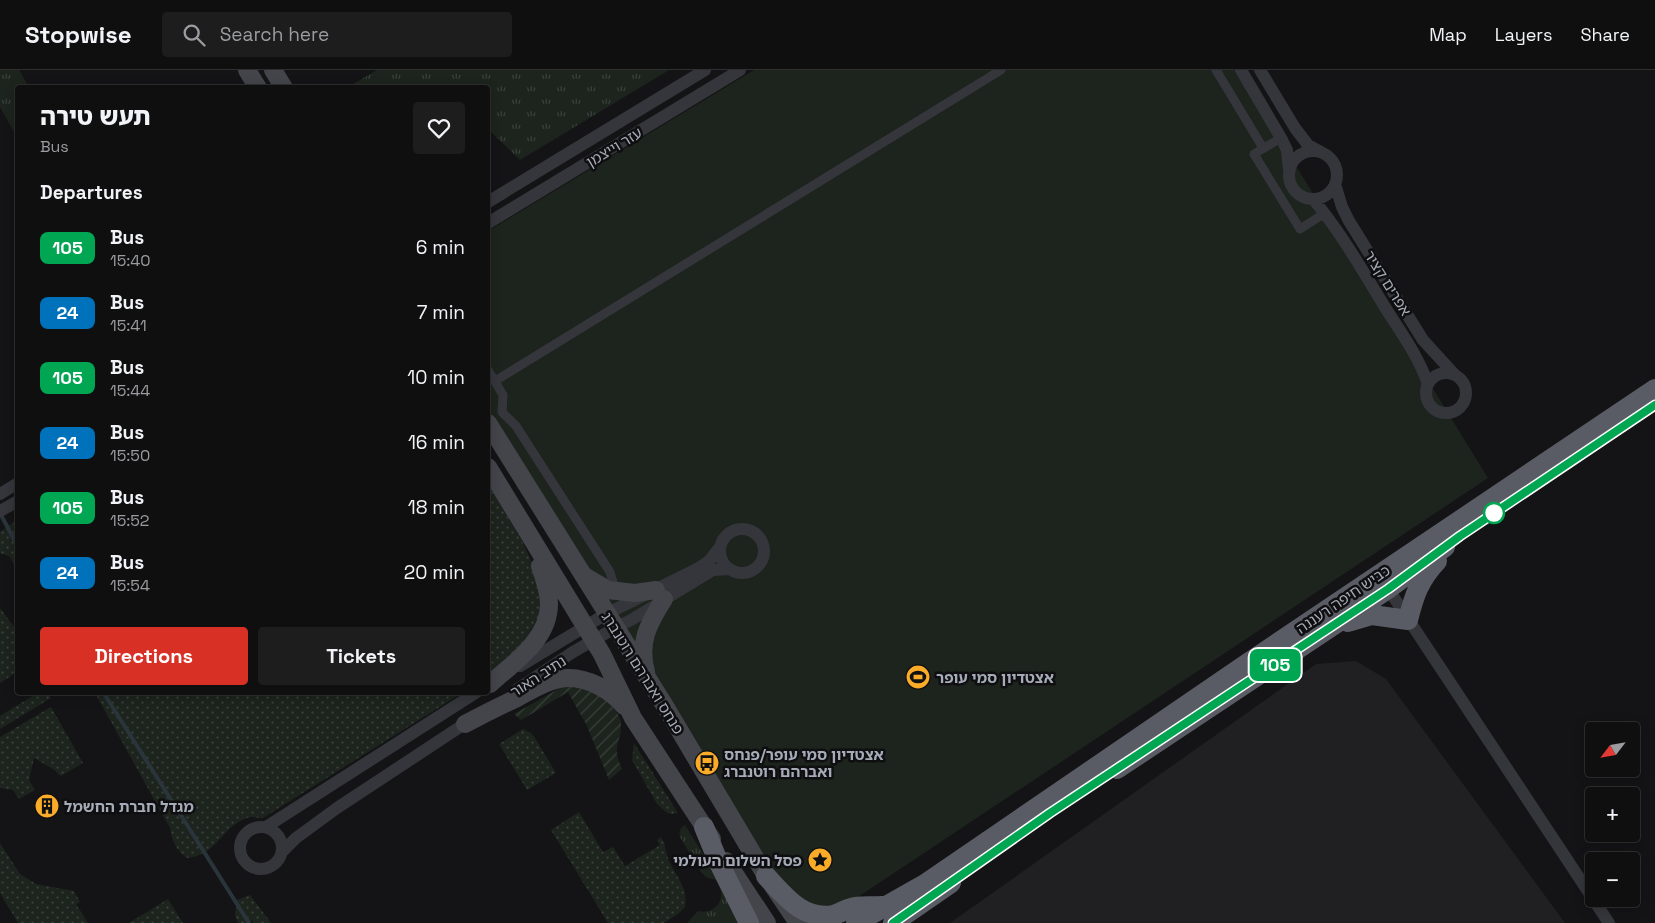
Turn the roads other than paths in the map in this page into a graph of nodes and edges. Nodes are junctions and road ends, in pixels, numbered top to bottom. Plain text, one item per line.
1 (248, 70) edge
2 (273, 70) edge
3 (705, 70) edge
4 (740, 70) edge
5 (1001, 70) edge
6 (1216, 70) edge
7 (1241, 70) edge
8 (1260, 70) edge
9 (256, 85) edge
10 (282, 85) edge
11 (1281, 138) junction
12 (1263, 148) junction
13 (1321, 152) junction
14 (1289, 170) junction
15 (1335, 184) junction
16 (1313, 199) junction
17 (490, 201) edge
18 (1325, 213) junction
19 (490, 222) edge
20 (490, 373) edge
21 (1455, 375) junction
22 (495, 381) junction
23 (1428, 384) junction
24 (1655, 389) edge
25 (1655, 405) edge
26 (490, 426) edge
27 (490, 470) edge
28 (15, 485) edge
29 (1, 492) edge
30 (15, 503) edge
31 (0, 511) edge
32 (521, 524) junction
33 (1460, 536) junction
34 (720, 546) junction
35 (729, 569) junction
36 (582, 574) junction
37 (1384, 583) junction
38 (616, 592) junction
39 (660, 595) junction
40 (1408, 620) junction
41 (610, 621) junction
42 (589, 634) junction
43 (1296, 650) junction
44 (648, 680) junction
45 (490, 683) edge
46 (490, 684) edge
47 (472, 695) edge
48 (633, 718) junction
49 (465, 724) junction
50 (266, 827) junction
51 (704, 827) junction
52 (282, 852) junction
53 (766, 876) junction
54 (890, 915) edge
55 (750, 923) edge
56 (767, 923) edge
57 (798, 923) edge
58 (856, 923) edge
59 (1609, 923) edge

1 - 9 main road
2 - 10 main road
3 - 17 street, עזר וייצמן
4 - 19 street, עזר וייצמן
5 - 22 street
6 - 12 street
7 - 11 street
8 - 13 street
11 - 12 street
11 - 14 street
12 - 18 street
13 - 14 street
13 - 15 street
14 - 16 street
15 - 16 street
15 - 21 street, אפרים קציר
16 - 18 street, אפרים קציר
18 - 23 street, אפרים קציר
20 - 22 street
21 - 23 street
21 - 23 street
22 - 38 street
24 - 37 highway, כביש חיפה רעננה
25 - 33 highway, כביש חיפה רעננה
26 - 36 main road, פנחס ואברהם רוטנברג
27 - 32 main road, פנחס ואברהם רוטנברג
28 - 29 street
30 - 31 street
32 - 42 main road, פנחס ואברהם רוטנברג
32 - 45 main road
33 - 37 highway, כביש חיפה רעננה
33 - 40 highway
34 - 35 street
34 - 35 street
34 - 39 street, נתיב האור
35 - 39 street, נתיב האור
36 - 38 main road
36 - 41 main road, פנחס ואברהם רוטנברג
37 - 40 street
37 - 43 highway, כביש חיפה רעננה
37 - 54 highway, כביש חיפה רעננה
38 - 39 main road
39 - 41 street, נתיב האור
39 - 44 main road
40 - 43 highway
40 - 59 street
41 - 42 street, נתיב האור
41 - 44 main road, פנחס ואברהם רוטנברג
42 - 46 street, נתיב האור
42 - 48 main road, פנחס ואברהם רוטנברג
42 - 49 street, נתיב האור
43 - 54 highway, כביש חיפה רעננה
44 - 53 main road, פנחס ואברהם רוטנברג
47 - 50 street, נתיב האור
48 - 49 main road
48 - 51 main road, פנחס ואברהם רוטנברג
49 - 52 street, נתיב האור
50 - 52 street
50 - 52 street
51 - 55 highway
51 - 56 main road, פנחס ואברהם רוטנברג
53 - 54 highway
53 - 57 main road, פנחס ואברהם רוטנברג
54 - 58 highway, כביש חיפה רעננה

